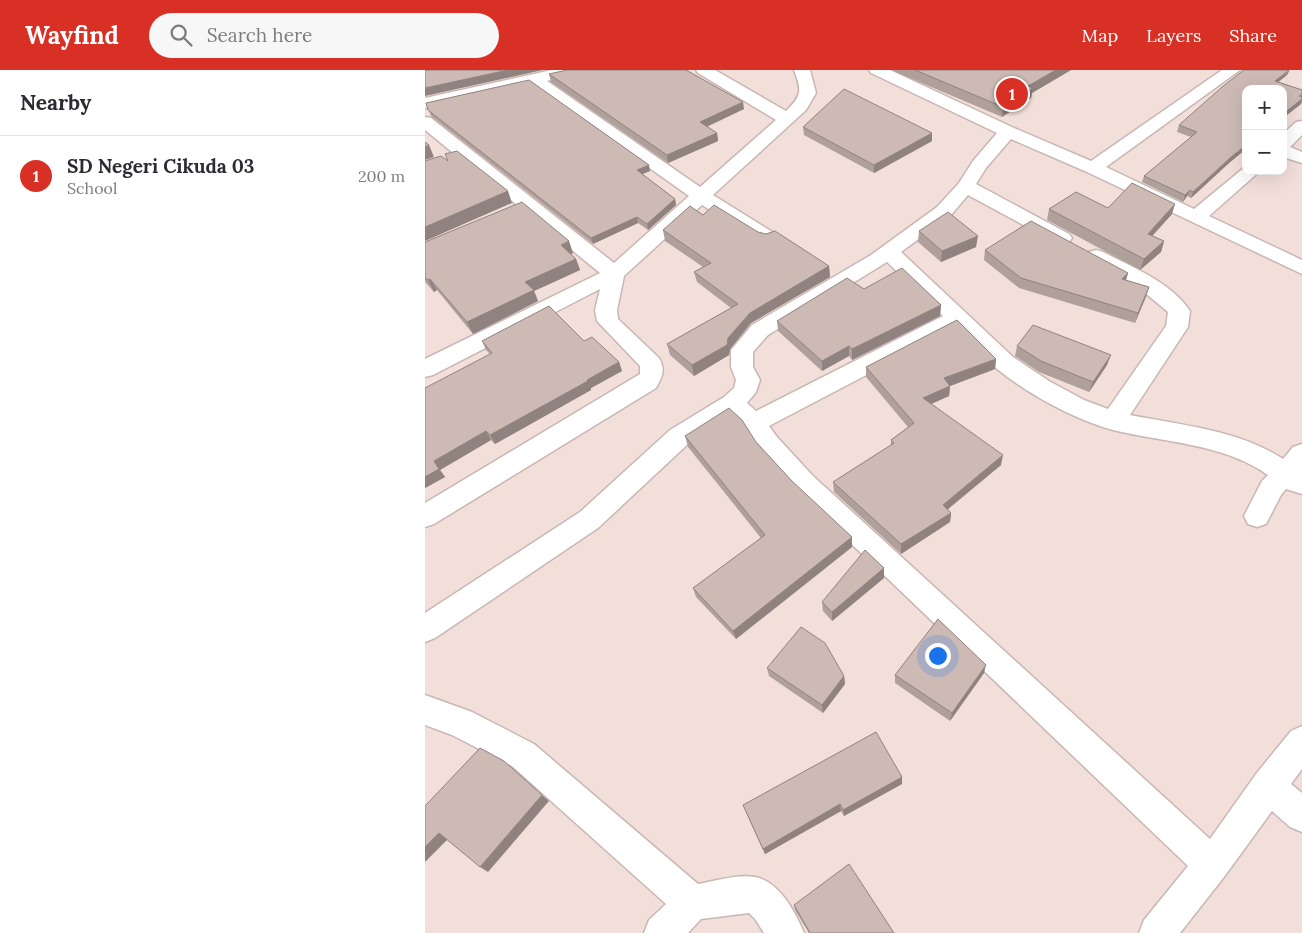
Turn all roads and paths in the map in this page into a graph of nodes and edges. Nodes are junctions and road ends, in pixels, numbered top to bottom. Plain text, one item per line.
1 (573, 70) edge
2 (704, 70) edge
3 (802, 70) edge
4 (877, 70) edge
5 (1233, 70) edge
6 (534, 79) junction
7 (425, 103) edge
8 (787, 119) junction
9 (425, 122) edge
10 (1302, 126) edge
11 (1008, 132) junction
12 (1287, 140) edge
13 (1287, 152) edge
14 (1302, 158) edge
15 (1093, 168) junction
16 (1246, 175) edge
17 (966, 186) junction
18 (701, 196) junction
19 (1197, 216) junction
20 (767, 237) edge
21 (888, 251) junction
22 (1302, 268) edge
23 (614, 274) junction
24 (958, 318) junction
25 (425, 369) edge
26 (732, 403) junction
27 (1113, 421) junction
28 (753, 424) junction
29 (1302, 454) edge
30 (1288, 478) edge
31 (425, 516) edge
32 (1257, 516) dead end
33 (425, 629) edge
34 (425, 710) edge
35 (1302, 742) edge
36 (1268, 786) junction
37 (1302, 815) edge
38 (1212, 865) junction
39 (692, 903) junction
40 (662, 933) edge
41 (786, 933) edge
42 (1157, 933) edge

1 - 6 street
2 - 8 street
3 - 8 street
4 - 11 street
5 - 15 street
6 - 7 street
6 - 18 street
8 - 18 street
9 - 23 street
10 - 12 street
11 - 15 street
11 - 17 street
13 - 14 street
15 - 19 street
16 - 19 street
17 - 21 street
17 - 27 street
18 - 20 street
18 - 23 street
19 - 22 street
21 - 24 street
21 - 26 street
23 - 25 street
23 - 31 street
24 - 27 street
24 - 28 street
26 - 28 street
26 - 33 street
27 - 30 street
28 - 38 street
29 - 30 street
30 - 32 street
34 - 39 street
35 - 36 street
36 - 37 street
36 - 38 street
38 - 42 street
39 - 40 street
39 - 41 street

